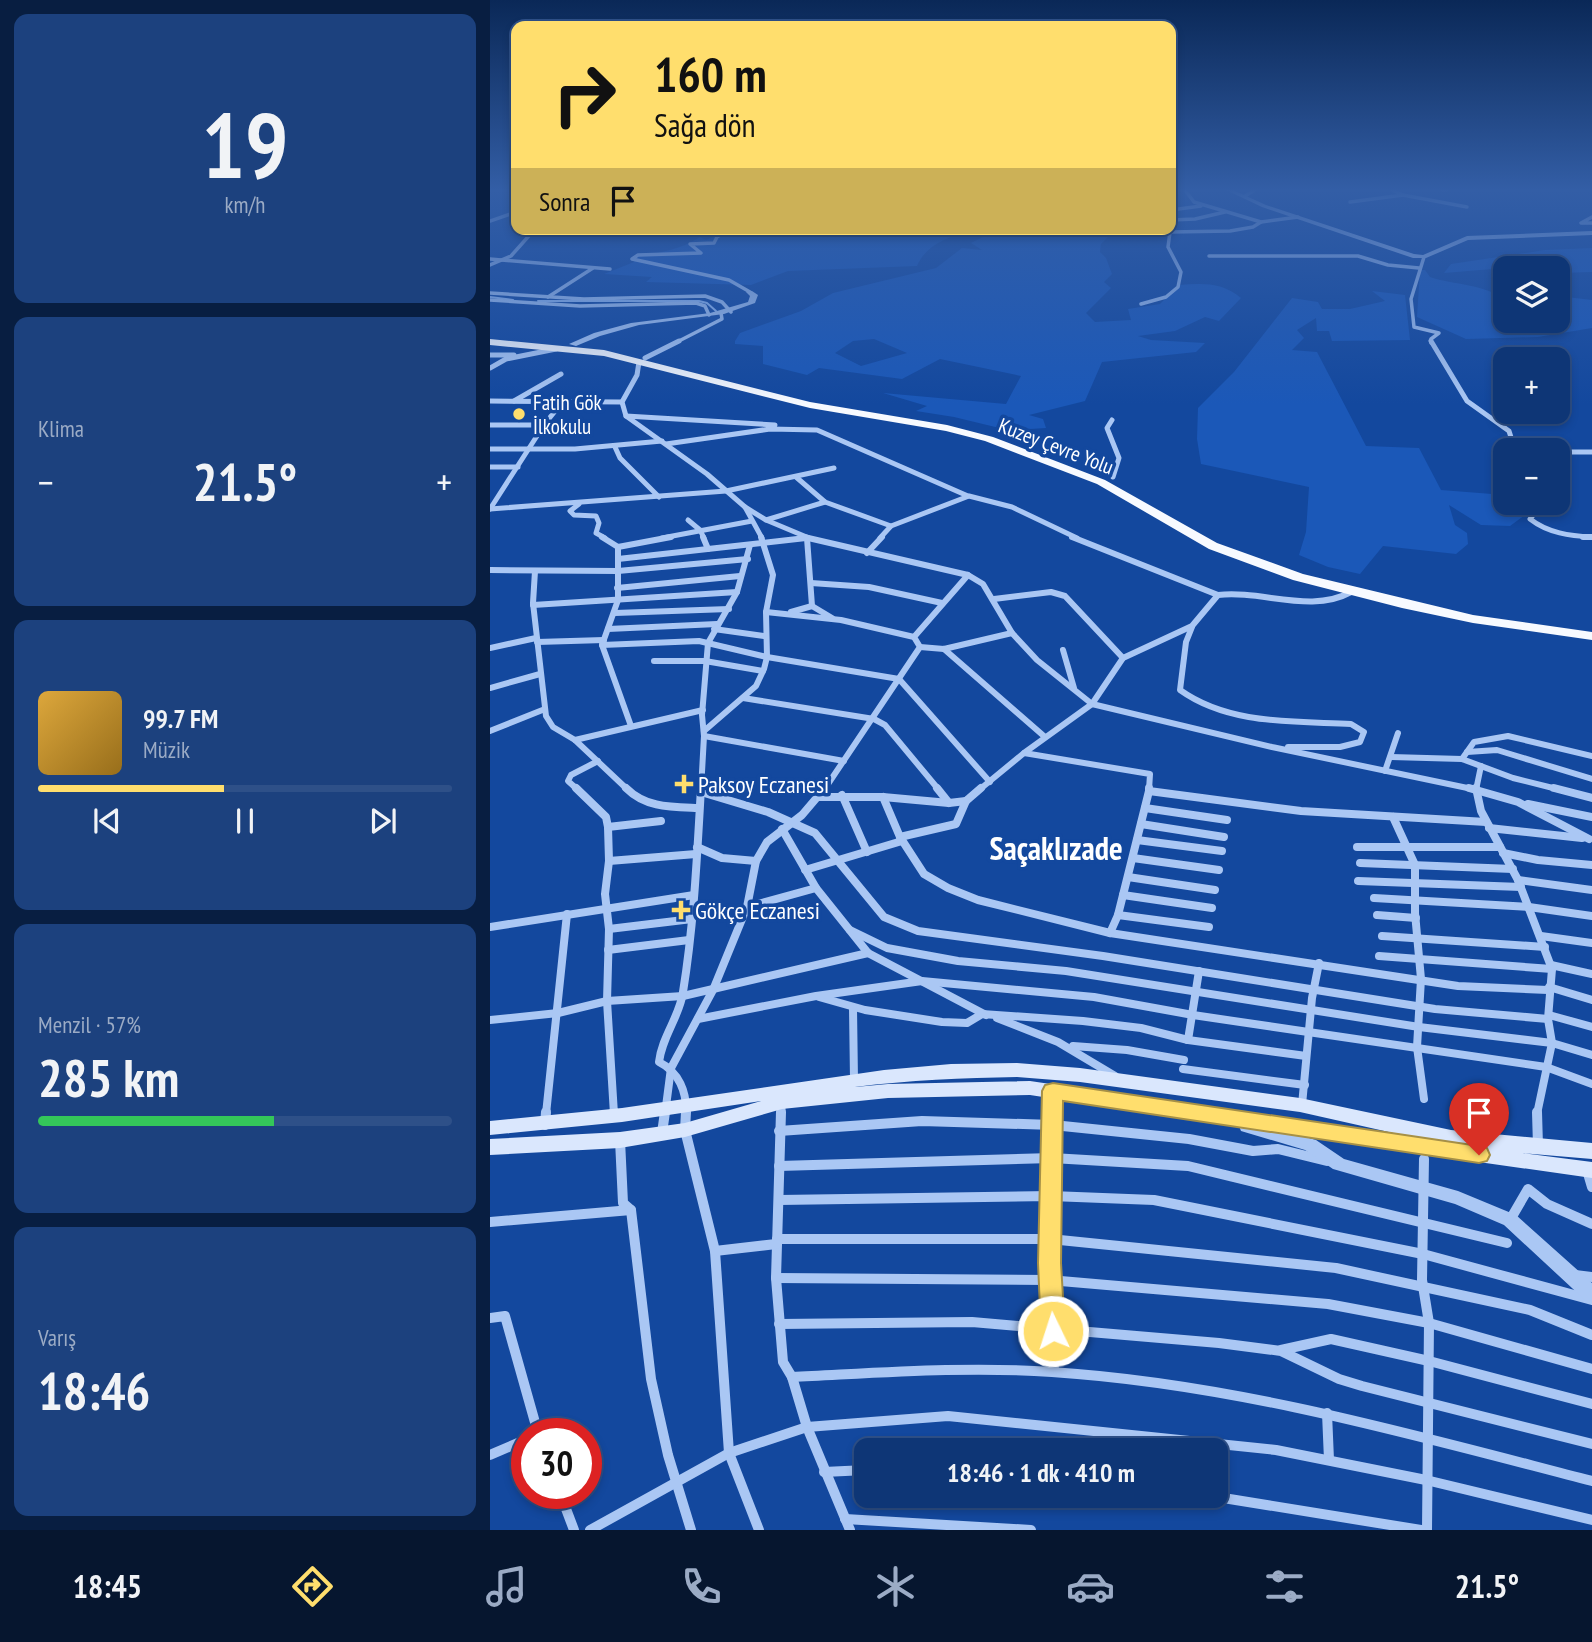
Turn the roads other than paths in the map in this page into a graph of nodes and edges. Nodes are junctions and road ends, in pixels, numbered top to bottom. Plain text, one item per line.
1 (508, 261) edge
2 (643, 261) edge
3 (1178, 261) edge
4 (1376, 261) edge
5 (1422, 261) edge
6 (593, 268) junction
7 (1419, 268) junction
8 (610, 269) dead end
9 (750, 292) joint
10 (490, 293) edge
11 (548, 297) junction
12 (490, 300) edge
13 (1141, 304) dead end
14 (731, 312) junction
15 (721, 313) junction
16 (709, 315) junction
17 (490, 340) edge
18 (568, 345) junction
19 (490, 355) edge
20 (518, 356) junction
21 (642, 360) junction
22 (490, 368) edge
23 (561, 374) dead end
24 (490, 401) edge
25 (514, 401) junction
26 (563, 401) junction
27 (622, 402) junction
28 (626, 416) junction
29 (1112, 420) dead end
30 (490, 425) edge
31 (544, 425) junction
32 (802, 429) junction
33 (1511, 438) edge
34 (664, 443) junction
35 (615, 447) junction
36 (490, 450) edge
37 (529, 450) junction
38 (1570, 452) edge
39 (1592, 452) edge
40 (490, 467) edge
41 (518, 467) junction
42 (834, 468) dead end
43 (796, 477) junction
44 (1113, 477) junction
45 (726, 491) junction
46 (969, 496) junction
47 (659, 497) junction
48 (583, 502) junction
49 (825, 502) junction
50 (745, 507) junction
51 (1533, 515) edge
52 (688, 520) dead end
53 (766, 520) junction
54 (752, 521) junction
55 (891, 526) junction
56 (700, 530) junction
57 (1592, 537) edge
58 (807, 538) junction
59 (765, 543) junction
60 (750, 545) junction
61 (618, 547) junction
62 (708, 549) junction
63 (867, 553) junction
64 (618, 559) junction
65 (748, 559) junction
66 (490, 570) edge
67 (535, 571) junction
68 (618, 571) junction
69 (968, 575) junction
70 (740, 576) junction
71 (811, 583) junction
72 (617, 588) junction
73 (737, 592) junction
74 (1351, 592) junction
75 (1218, 595) junction
76 (994, 599) junction
77 (618, 600) junction
78 (942, 603) junction
79 (533, 605) junction
80 (811, 606) junction
81 (729, 610) junction
82 (766, 612) junction
83 (615, 613) junction
84 (789, 613) junction
85 (838, 621) junction
86 (1192, 626) junction
87 (1592, 626) edge
88 (716, 627) junction
89 (608, 629) junction
90 (1012, 633) junction
91 (764, 636) junction
92 (1592, 636) edge
93 (914, 637) junction
94 (536, 640) junction
95 (603, 642) junction
96 (708, 643) junction
97 (920, 647) junction
98 (490, 648) edge
99 (944, 649) junction
100 (1063, 650) dead end
101 (767, 657) junction
102 (1123, 658) junction
103 (654, 661) dead end
104 (705, 661) junction
105 (763, 671) junction
106 (540, 674) junction
107 (899, 679) junction
108 (490, 688) edge
109 (1075, 689) junction
110 (743, 698) junction
111 (1092, 704) junction
112 (545, 709) junction
113 (702, 710) junction
114 (874, 719) junction
115 (631, 726) junction
116 (490, 731) edge
117 (1398, 733) dead end
118 (704, 734) junction
119 (1045, 737) junction
120 (575, 740) junction
121 (1272, 747) junction
122 (1024, 753) junction
123 (1465, 756) junction
124 (1592, 756) edge
125 (1391, 757) junction
126 (598, 761) junction
127 (844, 761) junction
128 (1480, 766) junction
129 (1385, 771) junction
130 (1592, 779) edge
131 (989, 782) junction
132 (1476, 790) junction
133 (1149, 791) junction
134 (701, 792) junction
135 (842, 796) junction
136 (819, 797) junction
137 (883, 797) junction
138 (1592, 798) edge
139 (966, 801) junction
140 (1518, 802) junction
141 (949, 803) junction
142 (698, 808) junction
143 (1145, 808) junction
144 (1393, 817) junction
145 (1592, 817) edge
146 (1227, 820) dead end
147 (661, 821) dead end
148 (793, 821) junction
149 (1140, 824) junction
150 (1488, 825) junction
151 (608, 827) junction
152 (782, 830) junction
153 (1224, 837) dead end
154 (901, 839) junction
155 (1590, 839) edge
156 (1137, 840) junction
157 (1409, 847) junction
158 (1357, 848) dead end
159 (1502, 850) junction
160 (697, 851) junction
161 (1222, 851) dead end
162 (867, 852) junction
163 (1133, 858) junction
164 (837, 860) junction
165 (609, 861) junction
166 (756, 861) junction
167 (1360, 863) dead end
168 (1415, 865) junction
169 (1592, 865) edge
170 (1513, 869) junction
171 (805, 870) junction
172 (1219, 870) dead end
173 (1128, 877) junction
174 (1358, 881) dead end
175 (1416, 883) junction
176 (1520, 884) junction
177 (816, 888) junction
178 (1215, 890) dead end
179 (1592, 890) edge
180 (694, 895) junction
181 (1123, 895) junction
182 (1374, 898) dead end
183 (1415, 900) junction
184 (1529, 906) junction
185 (607, 907) junction
186 (747, 907) junction
187 (1212, 908) dead end
188 (567, 915) junction
189 (1118, 915) junction
190 (1377, 915) dead end
191 (1592, 916) edge
192 (1416, 918) junction
193 (692, 919) junction
194 (1209, 927) dead end
195 (490, 928) edge
196 (609, 929) junction
197 (850, 930) junction
198 (1110, 933) junction
199 (1382, 936) dead end
200 (1541, 936) junction
201 (1418, 939) junction
202 (690, 940) junction
203 (1592, 943) edge
204 (1545, 947) junction
205 (608, 950) junction
206 (868, 953) junction
207 (1379, 956) dead end
208 (1419, 958) junction
209 (1319, 963) junction
210 (1552, 967) junction
211 (1199, 971) junction
212 (1592, 974) edge
213 (1420, 979) junction
214 (922, 981) junction
215 (1312, 988) junction
216 (1549, 989) junction
217 (713, 990) junction
218 (1196, 992) junction
219 (682, 996) junction
220 (816, 996) junction
221 (1592, 1000) edge
222 (607, 1002) junction
223 (1419, 1006) junction
224 (853, 1007) junction
225 (1310, 1009) junction
226 (558, 1013) junction
227 (982, 1014) junction
228 (1192, 1015) junction
229 (1548, 1017) junction
230 (698, 1019) junction
231 (490, 1020) edge
232 (1419, 1027) junction
233 (1592, 1027) edge
234 (1310, 1031) junction
235 (1188, 1040) junction
236 (1059, 1043) junction
237 (1552, 1043) junction
238 (1417, 1047) junction
239 (1592, 1055) edge
240 (1307, 1056) junction
241 (1546, 1067) junction
242 (671, 1068) junction
243 (855, 1080) junction
244 (1121, 1080) junction
245 (1592, 1084) edge
246 (1306, 1085) junction
247 (1053, 1091) junction
248 (1424, 1100) dead end
249 (782, 1102) junction
250 (1302, 1105) junction
251 (686, 1108) junction
252 (663, 1111) junction
253 (615, 1117) junction
254 (1224, 1118) junction
255 (1053, 1125) junction
256 (545, 1126) junction
257 (490, 1128) edge
258 (685, 1130) junction
259 (779, 1131) junction
260 (662, 1133) junction
261 (620, 1140) junction
262 (1538, 1146) junction
263 (490, 1147) edge
264 (1052, 1157) junction
265 (1424, 1159) dead end
266 (1339, 1164) junction
267 (779, 1166) junction
268 (1591, 1169) edge
269 (1423, 1190) junction
270 (1051, 1196) junction
271 (779, 1200) junction
272 (631, 1210) junction
273 (1502, 1216) junction
274 (490, 1222) edge
275 (1423, 1222) junction
276 (1592, 1224) edge
277 (1050, 1239) junction
278 (777, 1241) junction
279 (1507, 1243) dead end
280 (715, 1251) junction
281 (1423, 1254) junction
282 (1570, 1274) junction
283 (1592, 1277) edge
284 (776, 1278) junction
285 (1049, 1280) junction
286 (1425, 1289) junction
287 (1592, 1295) edge
288 (1592, 1300) edge
289 (490, 1318) edge
290 (1429, 1323) junction
291 (779, 1324) junction
292 (1053, 1331) junction
293 (1592, 1335) edge
294 (1281, 1350) junction
295 (1429, 1361) junction
296 (1592, 1369) edge
297 (1054, 1373) junction
298 (792, 1377) junction
299 (1427, 1402) junction
300 (1592, 1404) edge
301 (1327, 1413) junction
302 (534, 1418) edge
303 (807, 1427) junction
304 (1429, 1440) junction
305 (1592, 1444) edge
306 (511, 1446) edge
307 (729, 1453) junction
308 (490, 1455) edge
309 (1329, 1460) junction
310 (854, 1471) edge
311 (824, 1472) junction
312 (1426, 1480) junction
313 (1592, 1481) edge
314 (674, 1484) junction
315 (1228, 1499) edge
316 (566, 1509) edge
317 (1592, 1520) edge
318 (848, 1525) edge
319 (574, 1530) edge
320 (590, 1530) edge
321 (691, 1530) edge
322 (759, 1530) edge
323 (1031, 1530) edge
324 (1421, 1530) edge
325 (1427, 1530) edge

1 - 6 street
2 - 9 street
3 - 13 street
4 - 7 street
5 - 7 street
6 - 8 street
6 - 11 street
7 - 33 street
9 - 14 street
10 - 11 street
11 - 14 street
12 - 16 street
14 - 15 street
15 - 16 street
15 - 21 street
16 - 18 street
17 - 18 main road, Kuzey Çevre Yolu
18 - 20 street
18 - 21 main road, Kuzey Çevre Yolu
19 - 20 street
20 - 22 street
21 - 27 street
21 - 44 main road, Kuzey Çevre Yolu
21 - 74 main road, Kuzey Çevre Yolu
23 - 25 street
24 - 25 street
25 - 26 street
26 - 27 street
26 - 31 street
27 - 28 street
28 - 32 street
28 - 34 street
29 - 44 street
30 - 31 street
31 - 37 street
32 - 34 street
32 - 46 street
34 - 35 street
34 - 45 street
35 - 37 street
35 - 47 street
36 - 37 street
37 - 41 street
38 - 39 street
40 - 41 street
41 - 48 street
42 - 43 street
43 - 45 street
43 - 49 street
44 - 87 main road, Kuzey Çevre Yolu
45 - 47 street
45 - 50 street
46 - 55 street
46 - 75 street
47 - 48 street
48 - 61 street
49 - 53 street
49 - 55 street
50 - 53 street
50 - 54 street
51 - 57 street
52 - 56 street
53 - 58 street
54 - 56 street
54 - 59 street
55 - 63 street
56 - 61 street
56 - 62 street
58 - 59 street
58 - 63 street
58 - 71 street
59 - 60 street
59 - 82 street
60 - 62 street
60 - 65 street
61 - 64 street
62 - 64 street
63 - 69 street
64 - 68 street
65 - 68 street
65 - 70 street
66 - 67 street
67 - 68 street
67 - 79 street
68 - 72 street
69 - 76 street
69 - 78 street
70 - 72 street
70 - 73 street
71 - 78 street
71 - 80 street
72 - 77 street
73 - 77 street
73 - 81 street
74 - 75 street
74 - 92 main road, Kuzey Çevre Yolu
75 - 86 street
76 - 90 street
76 - 102 street
77 - 79 street
77 - 83 street
78 - 93 street
79 - 94 street
80 - 84 street
80 - 85 street
81 - 83 street
81 - 88 street
82 - 84 street
82 - 91 street
83 - 89 street
84 - 85 street
85 - 93 street
86 - 102 street
86 - 121 street
88 - 89 street
88 - 91 street
88 - 96 street
89 - 95 street
90 - 99 street
90 - 109 street
91 - 101 street
93 - 97 street
94 - 95 street
94 - 98 street
94 - 106 street
95 - 96 street
95 - 115 street
96 - 101 street
96 - 104 street
97 - 99 street
97 - 107 street
99 - 119 street
100 - 109 street
101 - 105 street
101 - 107 street
102 - 111 street
103 - 104 street
104 - 105 street
104 - 113 street
105 - 110 street
106 - 108 street
106 - 112 street
107 - 114 street
107 - 131 street
109 - 111 street
110 - 114 street
110 - 118 street
111 - 119 street
111 - 121 street
112 - 116 street
112 - 120 street
113 - 115 street
113 - 118 street
114 - 127 street
114 - 141 street
115 - 120 street
117 - 125 street
118 - 127 street
118 - 134 street
119 - 122 street
120 - 126 street
121 - 129 street
122 - 131 street
122 - 133 street
123 - 124 street
123 - 125 street
123 - 128 street
123 - 130 street
125 - 129 street
126 - 142 street
126 - 151 street
127 - 136 street
128 - 132 street
128 - 138 street
129 - 132 street
131 - 139 street
132 - 140 street
132 - 150 street
133 - 143 street
133 - 144 street
134 - 142 street
134 - 148 street
135 - 136 street
135 - 137 street
135 - 162 street
136 - 148 street
137 - 141 street
137 - 154 street
139 - 141 street
139 - 154 street
140 - 145 street
140 - 155 street
142 - 160 street
143 - 146 street
143 - 149 street
144 - 150 street
144 - 157 street
147 - 151 street
148 - 152 street
148 - 164 street
149 - 153 street
149 - 156 street
150 - 155 street
150 - 159 street
151 - 165 street
152 - 166 street
152 - 171 street
154 - 162 street
154 - 198 street
156 - 161 street
156 - 163 street
157 - 158 street
157 - 159 street
157 - 168 street
159 - 169 street
159 - 170 street
160 - 165 street
160 - 166 street
160 - 180 street
162 - 164 street
163 - 172 street
163 - 173 street
164 - 171 street
164 - 211 street
165 - 185 street
166 - 186 street
167 - 168 street
168 - 170 street
168 - 175 street
170 - 176 street
171 - 177 street
173 - 178 street
173 - 181 street
174 - 175 street
175 - 176 street
175 - 183 street
176 - 179 street
176 - 184 street
177 - 186 street
177 - 197 street
180 - 185 street
180 - 193 street
181 - 187 street
181 - 189 street
182 - 183 street
183 - 184 street
183 - 192 street
184 - 191 street
184 - 200 street
185 - 188 street
185 - 196 street
186 - 217 street
188 - 195 street
188 - 226 street
189 - 194 street
189 - 198 street
190 - 192 street
192 - 201 street
193 - 196 street
193 - 202 street
196 - 205 street
197 - 206 street
197 - 218 street
198 - 209 street
199 - 201 street
200 - 203 street
200 - 204 street
201 - 204 street
201 - 208 street
202 - 205 street
202 - 219 street
204 - 210 street
205 - 222 street
206 - 214 street
206 - 217 street
207 - 208 street
208 - 210 street
208 - 213 street
209 - 213 street
209 - 215 street
210 - 212 street
210 - 216 street
211 - 215 street
211 - 218 street
213 - 216 street
213 - 223 street
214 - 220 street
214 - 227 street
214 - 228 street
215 - 223 street
215 - 225 street
216 - 221 street
216 - 229 street
217 - 219 street
217 - 230 street
218 - 225 street
218 - 228 street
219 - 222 street
219 - 242 street
220 - 224 street
220 - 230 street
222 - 226 street
222 - 253 street
223 - 229 street
223 - 232 street
224 - 227 street
224 - 243 street
225 - 232 street
225 - 234 street
226 - 231 street
226 - 256 street
227 - 235 street
227 - 236 street
228 - 234 street
228 - 235 street
229 - 233 street
229 - 237 street
230 - 242 street
232 - 237 street
232 - 238 street
234 - 238 street
234 - 240 street
235 - 240 street
236 - 244 street
236 - 246 street
237 - 239 street
237 - 241 street
238 - 241 street
238 - 248 street
240 - 246 street
241 - 245 street
241 - 262 street
242 - 251 street
242 - 252 street
243 - 244 main road
243 - 251 main road
244 - 250 main road
246 - 250 street
247 - 249 main road
247 - 254 main road
247 - 255 street
249 - 258 main road
249 - 259 street
250 - 262 main road
251 - 252 main road
251 - 258 street
252 - 253 main road
252 - 260 street
253 - 256 main road
254 - 266 street
254 - 268 main road
255 - 259 street
255 - 264 street
255 - 266 street
256 - 257 main road
258 - 260 main road
258 - 280 street
259 - 267 street
260 - 261 main road
261 - 263 main road
261 - 272 street
262 - 268 main road
264 - 267 street
264 - 270 street
264 - 275 street
265 - 269 street
266 - 269 street
267 - 271 street
269 - 273 street
269 - 275 street
270 - 271 street
270 - 277 street
270 - 281 street
271 - 278 street
272 - 274 street
272 - 314 street
273 - 276 street
273 - 282 street
275 - 279 street
275 - 281 street
277 - 278 street
277 - 285 street
277 - 286 street
278 - 280 street
278 - 284 street
280 - 307 street
281 - 286 street
281 - 288 street
282 - 283 street
282 - 287 street
284 - 285 street
284 - 291 street
285 - 290 street
285 - 292 street
286 - 290 street
286 - 293 street
289 - 302 street
290 - 295 street
290 - 296 street
291 - 292 street
291 - 298 street
292 - 294 street
292 - 297 street
294 - 295 street
294 - 299 street
295 - 299 street
295 - 300 street
297 - 298 street
297 - 301 street
298 - 303 street
299 - 304 street
299 - 305 street
301 - 304 street
301 - 309 street
303 - 307 street
303 - 309 street
303 - 311 street
304 - 312 street
304 - 313 street
306 - 308 street
307 - 314 street
307 - 322 street
309 - 312 street
310 - 311 street
311 - 318 street
312 - 317 street
312 - 325 street
314 - 320 street
314 - 321 street
315 - 324 street
316 - 319 street
318 - 323 street

